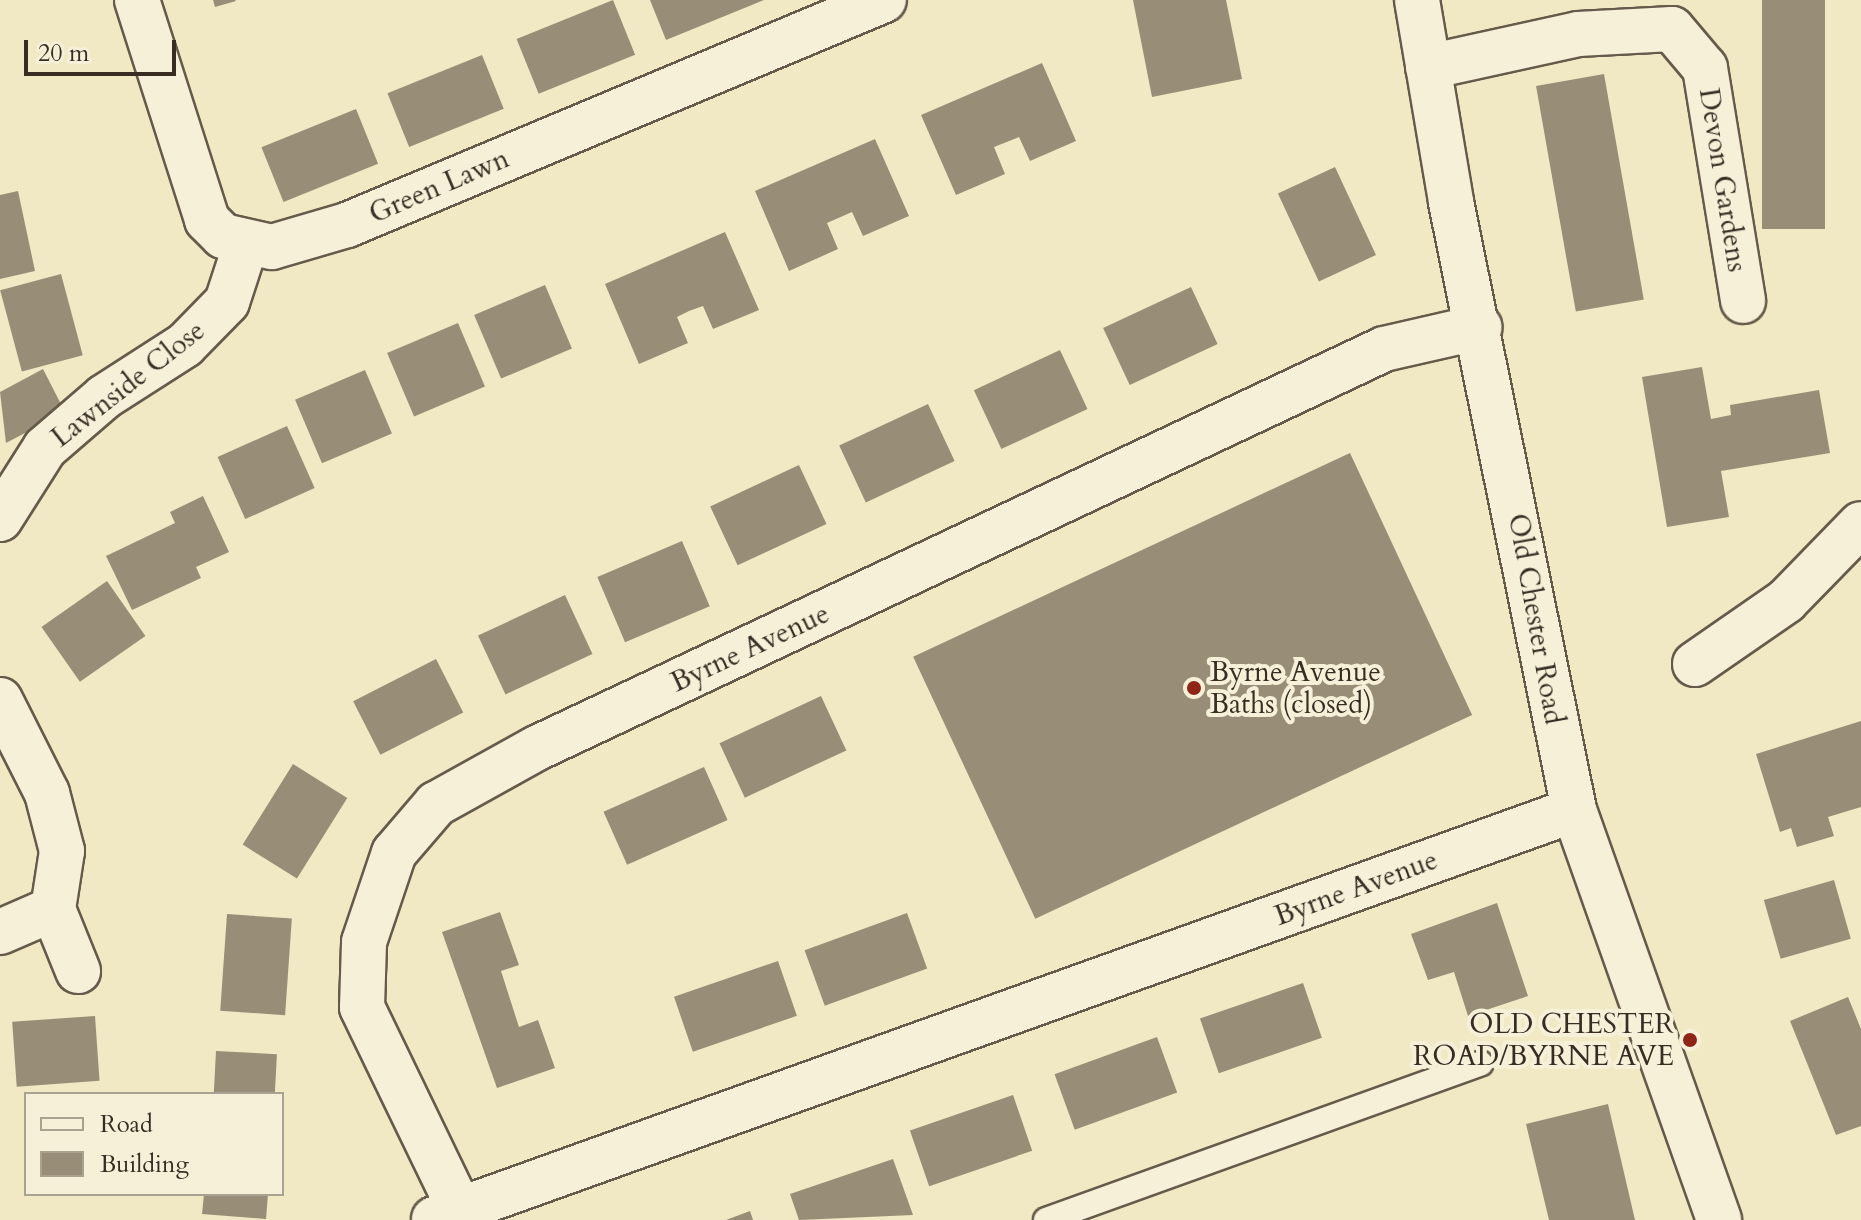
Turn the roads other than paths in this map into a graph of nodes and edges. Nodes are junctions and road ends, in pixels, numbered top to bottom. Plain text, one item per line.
1 (137, 0) edge
2 (884, 0) edge
3 (1417, 0) edge
4 (1428, 67) junction
5 (246, 244) junction
6 (1743, 301) dead end
7 (1480, 327) junction
8 (0, 519) edge
9 (1861, 524) edge
10 (1695, 664) dead end
11 (0, 700) edge
12 (1574, 810) junction
13 (53, 909) junction
14 (0, 932) edge
15 (78, 971) dead end
16 (1481, 1063) dead end
17 (446, 1215) edge
18 (1046, 1220) edge
19 (1719, 1220) edge

1 - 5 street
2 - 5 street, Green Lawn
3 - 4 street, Old Chester Road
4 - 6 street, Devon Gardens
4 - 7 street, Old Chester Road
5 - 8 street, Lawnside Close
7 - 12 street, Old Chester Road
7 - 17 street, Byrne Avenue
9 - 10 street
11 - 13 street
12 - 17 street, Byrne Avenue
12 - 19 street, Old Chester Road
13 - 14 street
13 - 15 street
16 - 18 lane

